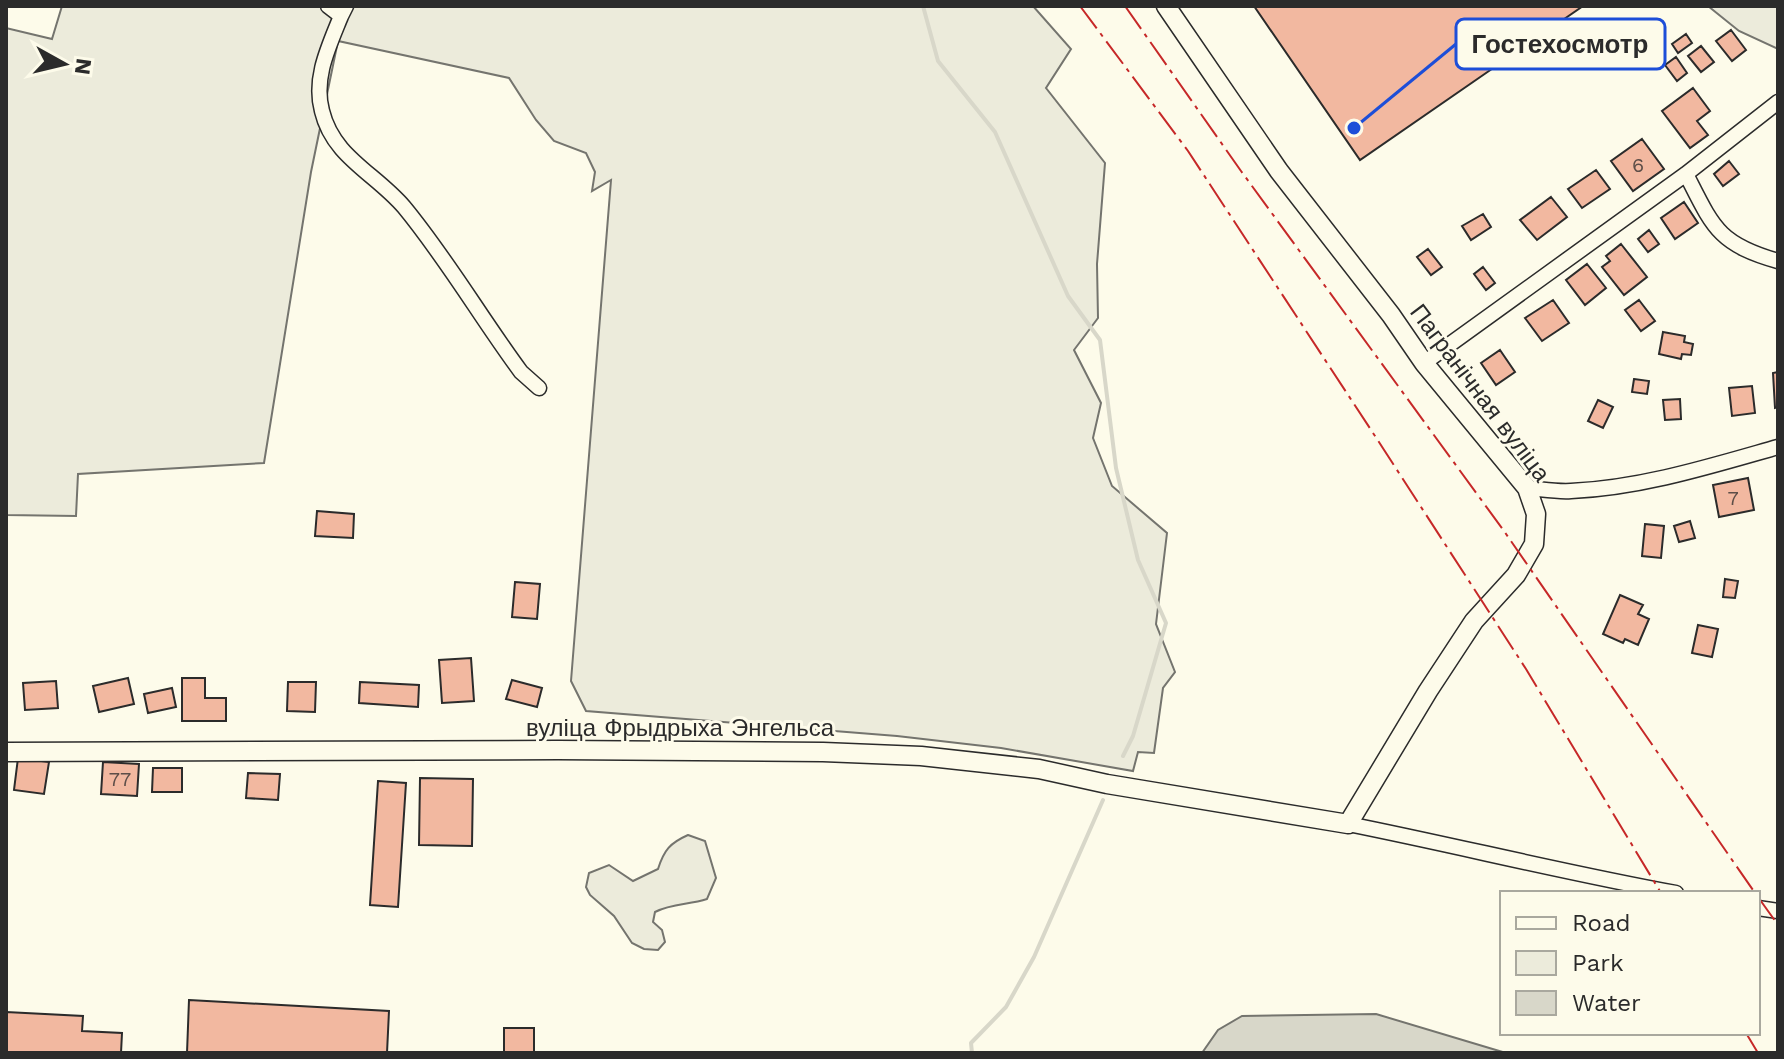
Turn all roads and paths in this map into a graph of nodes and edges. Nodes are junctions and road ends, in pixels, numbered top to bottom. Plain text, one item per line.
1 (328, 6) edge
2 (1166, 6) edge
3 (344, 11) edge
4 (1778, 102) edge
5 (1686, 174) junction
6 (1778, 261) edge
7 (1424, 363) junction
8 (539, 388) dead end
9 (1778, 447) edge
10 (1527, 488) junction
11 (6, 752) edge
12 (1348, 824) junction
13 (1665, 891) edge

1 - 3 street
2 - 7 street, Пагранічная вуліца
3 - 8 street
4 - 5 street
5 - 6 street
5 - 7 street
7 - 10 street, Пагранічная вуліца
9 - 10 street
10 - 12 street, Пагранічная вуліца
11 - 12 street, вуліца Фрыдрыха Энгельса
12 - 13 street

